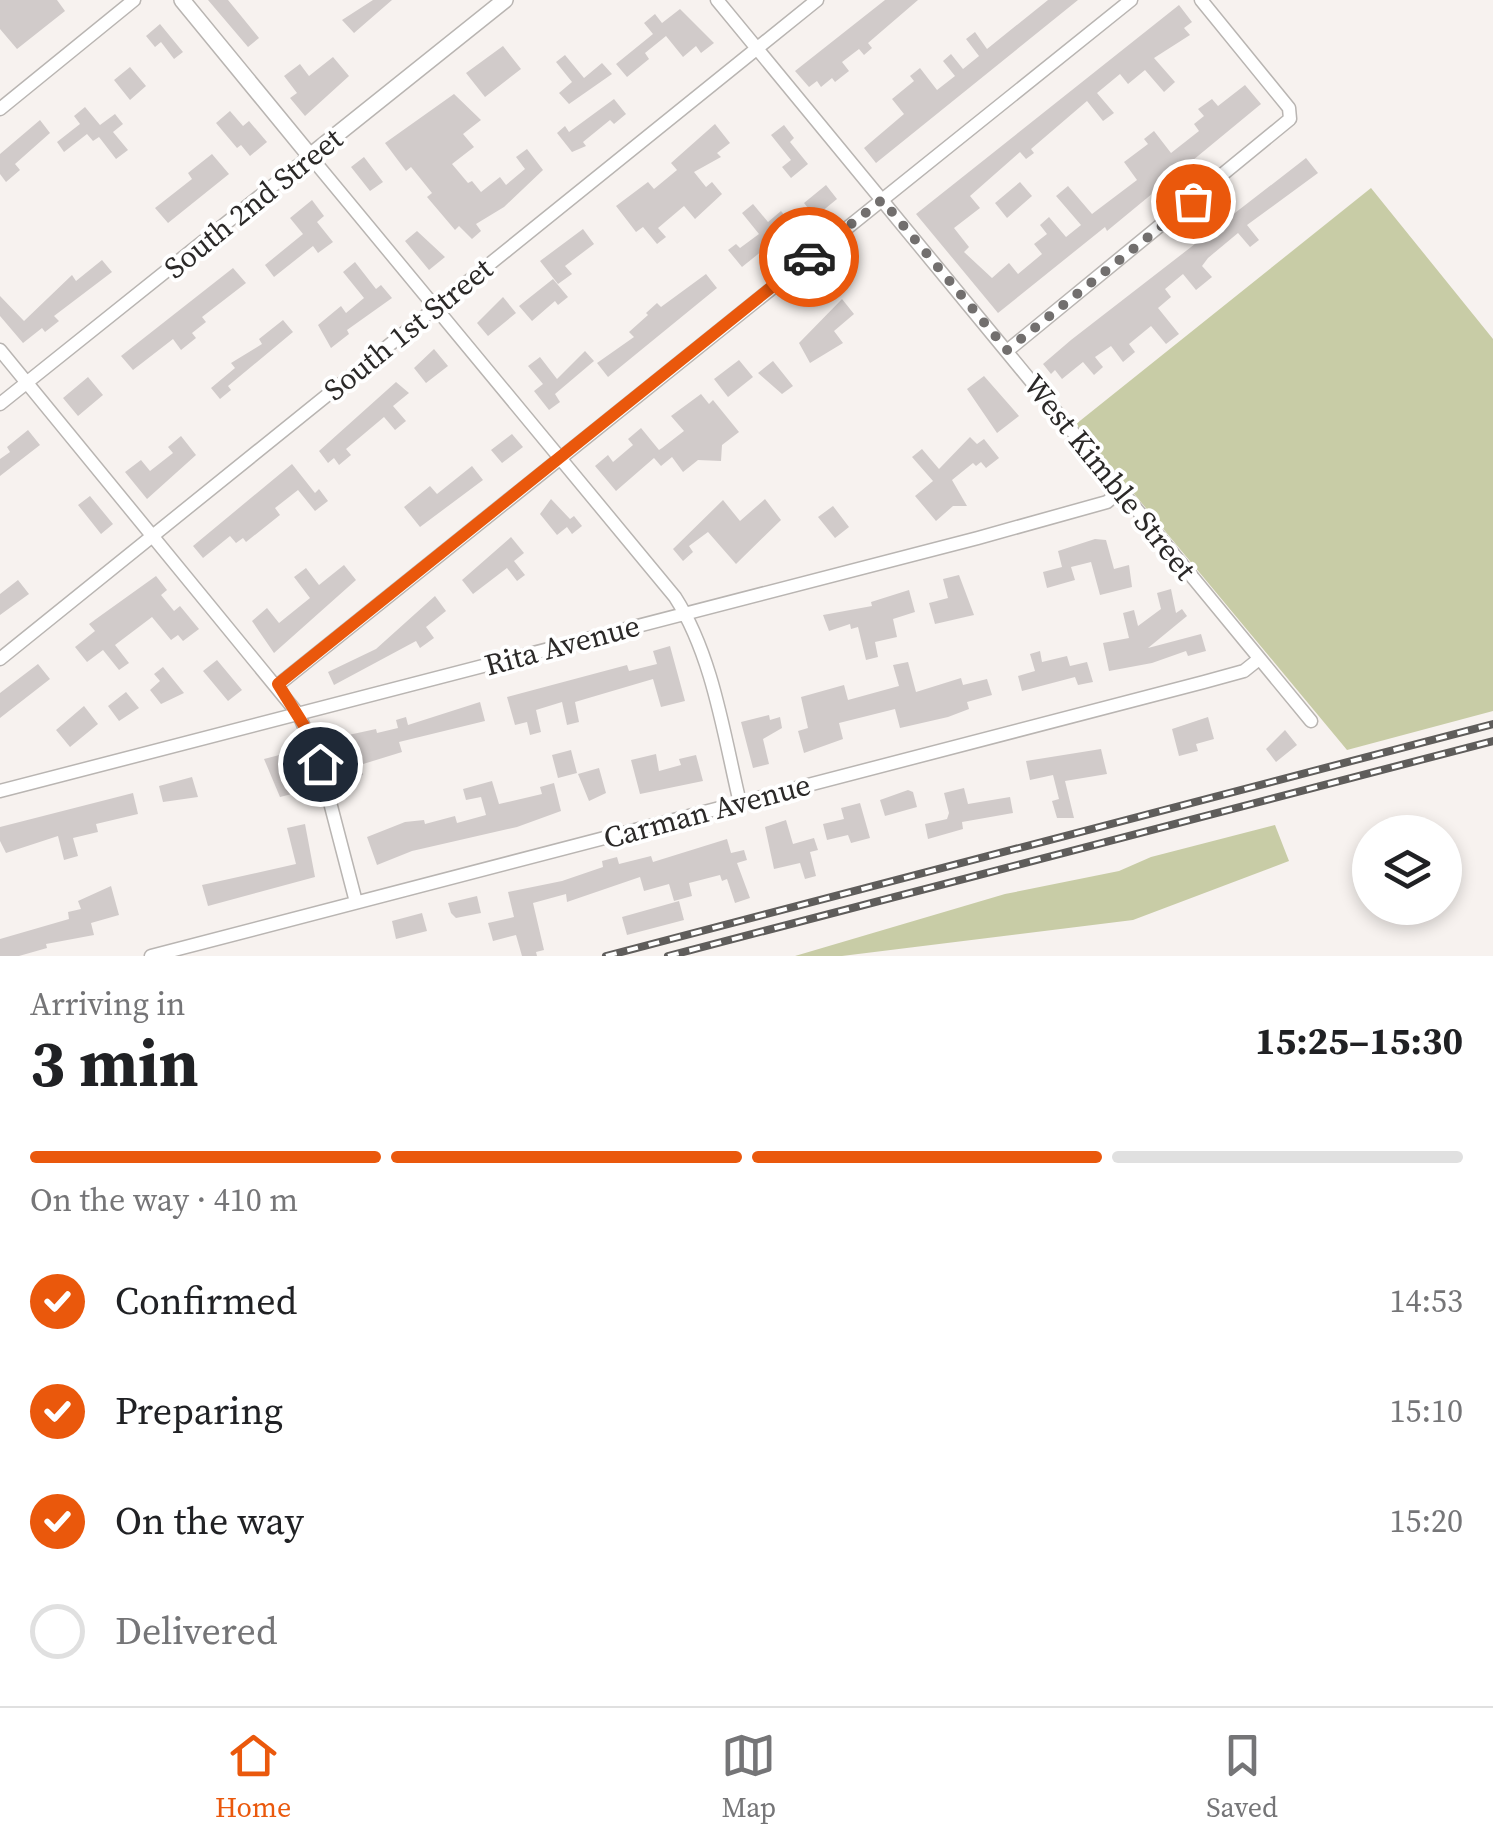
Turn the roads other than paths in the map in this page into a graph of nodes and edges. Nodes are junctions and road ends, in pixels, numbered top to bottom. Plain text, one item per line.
1 (134, 0) edge
2 (182, 0) edge
3 (505, 0) edge
4 (717, 0) edge
5 (817, 0) edge
6 (1131, 0) edge
7 (1201, 0) edge
8 (756, 48) junction
9 (0, 108) edge
10 (310, 156) junction
11 (882, 200) junction
12 (434, 307) junction
13 (0, 350) edge
14 (1007, 350) junction
15 (26, 382) junction
16 (0, 404) edge
17 (559, 458) junction
18 (1121, 490) junction
19 (152, 535) junction
20 (686, 613) junction
21 (1259, 659) junction
22 (0, 660) edge
23 (278, 684) junction
24 (299, 715) junction
25 (1312, 720) dead end
26 (0, 792) edge
27 (740, 803) junction
28 (356, 902) junction
29 (150, 956) edge

1 - 9 street
2 - 10 street
3 - 10 street, South 2nd Street
4 - 8 street, West Kimble Street
5 - 8 street, South 1st Street
6 - 11 street
7 - 14 street
8 - 11 street, West Kimble Street
8 - 12 street, South 1st Street
10 - 12 street
10 - 15 street, South 2nd Street
11 - 14 street, West Kimble Street
11 - 17 street
12 - 17 street
12 - 19 street, South 1st Street
13 - 15 street
14 - 18 street, West Kimble Street
15 - 16 street, South 2nd Street
15 - 19 street
17 - 20 street
17 - 23 street
18 - 20 street, Rita Avenue
18 - 21 street, West Kimble Street
19 - 22 street, South 1st Street
19 - 23 street
20 - 24 street, Rita Avenue
20 - 27 street
21 - 25 street, West Kimble Street
21 - 27 street, Carman Avenue
23 - 24 street
24 - 26 street, Rita Avenue
24 - 28 street
27 - 28 street, Carman Avenue
28 - 29 street, Carman Avenue

